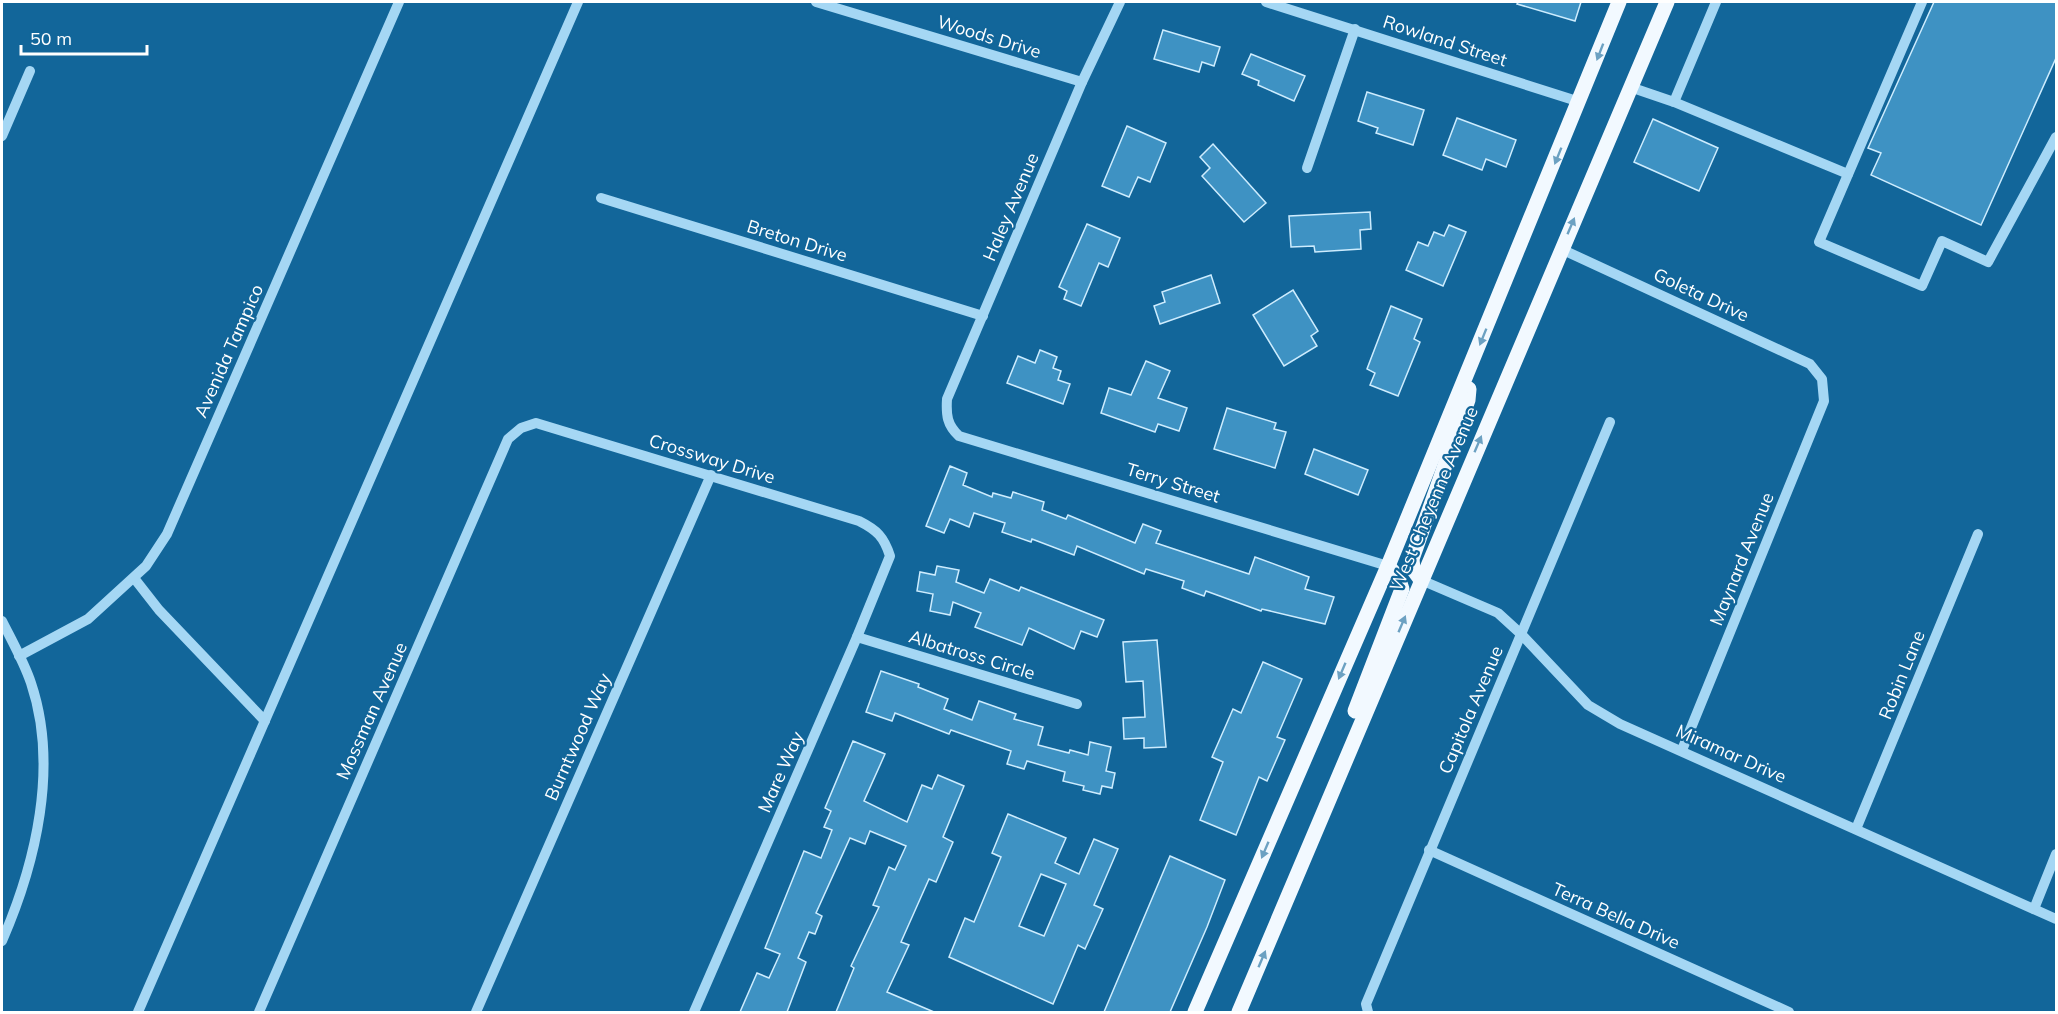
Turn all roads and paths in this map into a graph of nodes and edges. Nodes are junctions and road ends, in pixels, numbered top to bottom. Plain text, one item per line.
1 (399, 2) edge
2 (578, 2) edge
3 (816, 2) edge
4 (1120, 2) edge
5 (1266, 2) edge
6 (1619, 2) edge
7 (1667, 2) edge
8 (1716, 2) edge
9 (1922, 2) edge
10 (1355, 29) junction
11 (30, 71) dead end
12 (1082, 82) junction
13 (1630, 87) junction
14 (1580, 102) junction
15 (1674, 102) junction
16 (2, 136) edge
17 (2056, 138) edge
18 (1307, 168) dead end
19 (1848, 174) junction
20 (601, 198) dead end
21 (1561, 249) junction
22 (983, 316) junction
23 (1470, 368) junction
24 (1822, 379) joint
25 (1610, 422) dead end
26 (521, 428) joint
27 (951, 429) joint
28 (711, 475) junction
29 (1978, 534) dead end
30 (886, 543) joint
31 (1388, 566) junction
32 (134, 578) junction
33 (1421, 580) junction
34 (2, 621) edge
35 (1521, 634) junction
36 (857, 637) junction
37 (19, 656) junction
38 (1077, 704) dead end
39 (265, 721) junction
40 (1682, 750) junction
41 (1326, 805) junction
42 (1856, 828) junction
43 (1429, 850) junction
44 (2056, 854) edge
45 (2034, 909) junction
46 (2056, 919) edge
47 (2, 941) edge
48 (138, 1012) edge
49 (259, 1012) edge
50 (476, 1012) edge
51 (694, 1012) edge
52 (1195, 1012) edge
53 (1239, 1012) edge
54 (1368, 1012) edge
55 (1789, 1012) edge

1 - 32 street, Avenida Tampico
2 - 39 street
3 - 12 street, Woods Drive
4 - 12 street, Haley Avenue
5 - 10 street, Rowland Street
6 -> 14 main road, West Cheyenne Avenue
7 - 13 main road, West Cheyenne Avenue
8 - 15 street
9 - 19 street
10 - 14 street, Rowland Street
10 - 18 street
11 - 16 street
12 - 22 street, Haley Avenue
13 - 15 street
21 -> 13 main road, West Cheyenne Avenue
14 -> 23 main road, West Cheyenne Avenue
15 - 19 street
17 - 19 street
20 - 22 street, Breton Drive
21 - 24 street, Goleta Drive
33 -> 21 main road, West Cheyenne Avenue
22 - 27 street, Haley Avenue
23 - 31 main road, West Cheyenne Avenue
23 - 33 main road
24 - 40 street, Maynard Avenue
25 - 35 street, Capitola Avenue
26 - 28 street, Crossway Drive
26 - 49 street, Mossman Avenue
27 - 31 street, Terry Street
28 - 30 street, Crossway Drive
28 - 50 street, Burntwood Way
29 - 42 street, Robin Lane
30 - 36 street, Mare Way
31 - 41 main road
31 -> 52 main road, West Cheyenne Avenue
32 - 37 street, Avenida Tampico
32 - 39 street
33 - 35 street, Miramar Drive
41 -> 33 main road, West Cheyenne Avenue
34 - 37 street
35 - 40 street, Miramar Drive
35 - 43 street, Capitola Avenue
36 - 38 street, Albatross Circle
36 - 51 street, Mare Way
37 - 47 street
39 - 48 street
40 - 42 street, Miramar Drive
53 -> 41 main road, West Cheyenne Avenue
42 - 45 street, Miramar Drive
43 - 54 street, Capitola Avenue
43 - 55 street, Terra Bella Drive
44 - 45 street
45 - 46 street, Miramar Drive

